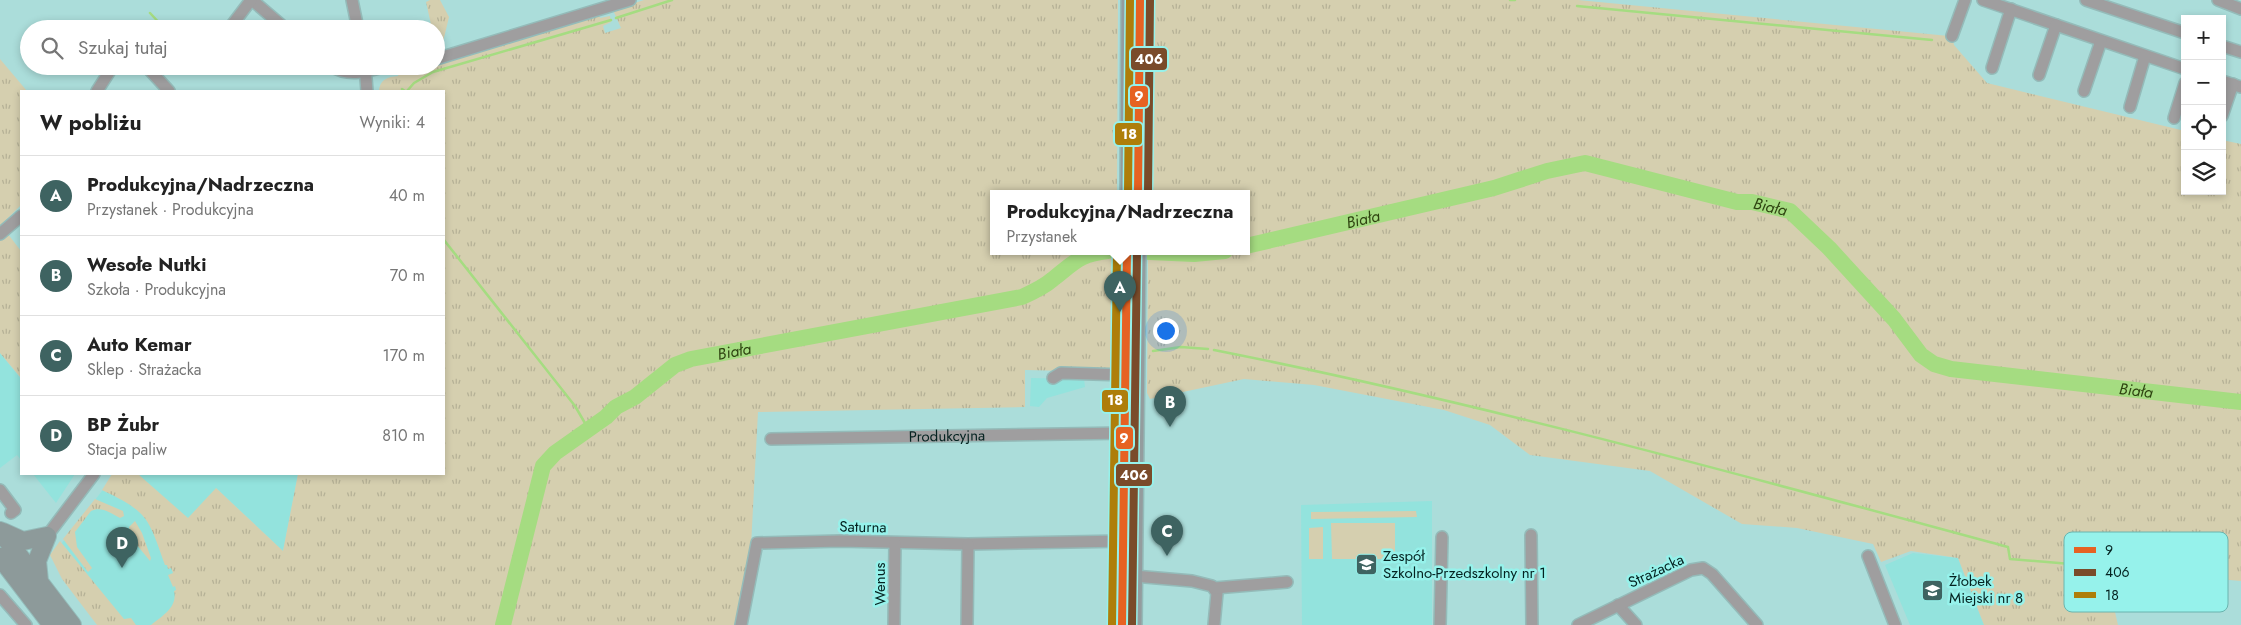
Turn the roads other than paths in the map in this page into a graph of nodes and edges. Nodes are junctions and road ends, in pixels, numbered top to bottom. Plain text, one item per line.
1 (251, 0) edge
2 (352, 0) edge
3 (630, 0) edge
4 (1130, 0) edge
5 (1140, 0) edge
6 (1966, 0) edge
7 (1983, 0) edge
8 (2087, 0) edge
9 (2218, 0) edge
10 (2011, 9) junction
11 (2241, 9) edge
12 (236, 20) edge
13 (275, 20) edge
14 (356, 20) edge
15 (2056, 25) junction
16 (2181, 32) edge
17 (1952, 36) dead end
18 (2101, 41) junction
19 (2226, 47) edge
20 (2241, 52) edge
21 (445, 56) edge
22 (2145, 56) junction
23 (1992, 68) dead end
24 (2181, 68) edge
25 (107, 75) edge
26 (154, 75) edge
27 (366, 75) edge
28 (2039, 75) dead end
29 (2232, 84) edge
30 (98, 90) edge
31 (168, 90) edge
32 (367, 90) edge
33 (2084, 91) dead end
34 (2181, 96) edge
35 (2225, 105) edge
36 (2130, 107) dead end
37 (2174, 118) dead end
38 (1128, 190) edge
39 (1138, 190) edge
40 (20, 217) edge
41 (0, 234) edge
42 (1132, 256) edge
43 (1126, 374) junction
44 (1053, 378) dead end
45 (1124, 433) junction
46 (771, 439) dead end
47 (93, 475) edge
48 (0, 490) edge
49 (11, 513) dead end
50 (0, 531) edge
51 (1531, 535) dead end
52 (47, 536) junction
53 (1442, 537) dead end
54 (1124, 541) junction
55 (895, 543) junction
56 (968, 544) junction
57 (1868, 556) dead end
58 (0, 557) edge
59 (1134, 576) junction
60 (39, 582) junction
61 (1287, 582) dead end
62 (1215, 588) junction
63 (0, 595) edge
64 (1618, 605) junction
65 (26, 625) edge
66 (52, 625) edge
67 (72, 625) edge
68 (741, 625) edge
69 (894, 625) edge
70 (967, 625) edge
71 (1122, 625) edge
72 (1134, 625) edge
73 (1214, 625) edge
74 (1440, 625) edge
75 (1532, 625) edge
76 (1578, 625) edge
77 (1636, 625) edge
78 (1758, 625) edge
79 (1896, 625) edge

1 - 12 street
1 - 13 street
2 - 14 street
3 - 21 street
4 - 38 main road
5 - 39 main road
6 - 17 street
7 - 10 street
8 - 16 street
9 - 11 street
10 - 15 street
10 - 23 street
15 - 18 street
15 - 28 street
18 - 22 street
18 - 33 street
19 - 20 street
22 - 24 street
22 - 36 street
25 - 30 street
26 - 31 street
27 - 32 street
29 - 35 street
34 - 37 street
40 - 41 street
42 - 43 main road
42 - 59 main road
43 - 44 street
43 - 45 main road
45 - 46 street, Produkcyjna
45 - 54 main road
47 - 52 street
48 - 49 street
50 - 52 highway
50 - 60 highway
51 - 75 street
52 - 60 highway
53 - 74 street
54 - 56 street, Saturna
54 - 71 main road
55 - 56 street, Saturna
55 - 68 street, Saturna
55 - 69 street, Wenus
56 - 70 street
57 - 79 street
58 - 66 highway
59 - 62 street
59 - 72 main road
60 - 67 highway
61 - 62 street
62 - 73 street
63 - 65 street
64 - 76 street, Strażacka
64 - 77 street
64 - 78 street, Strażacka

